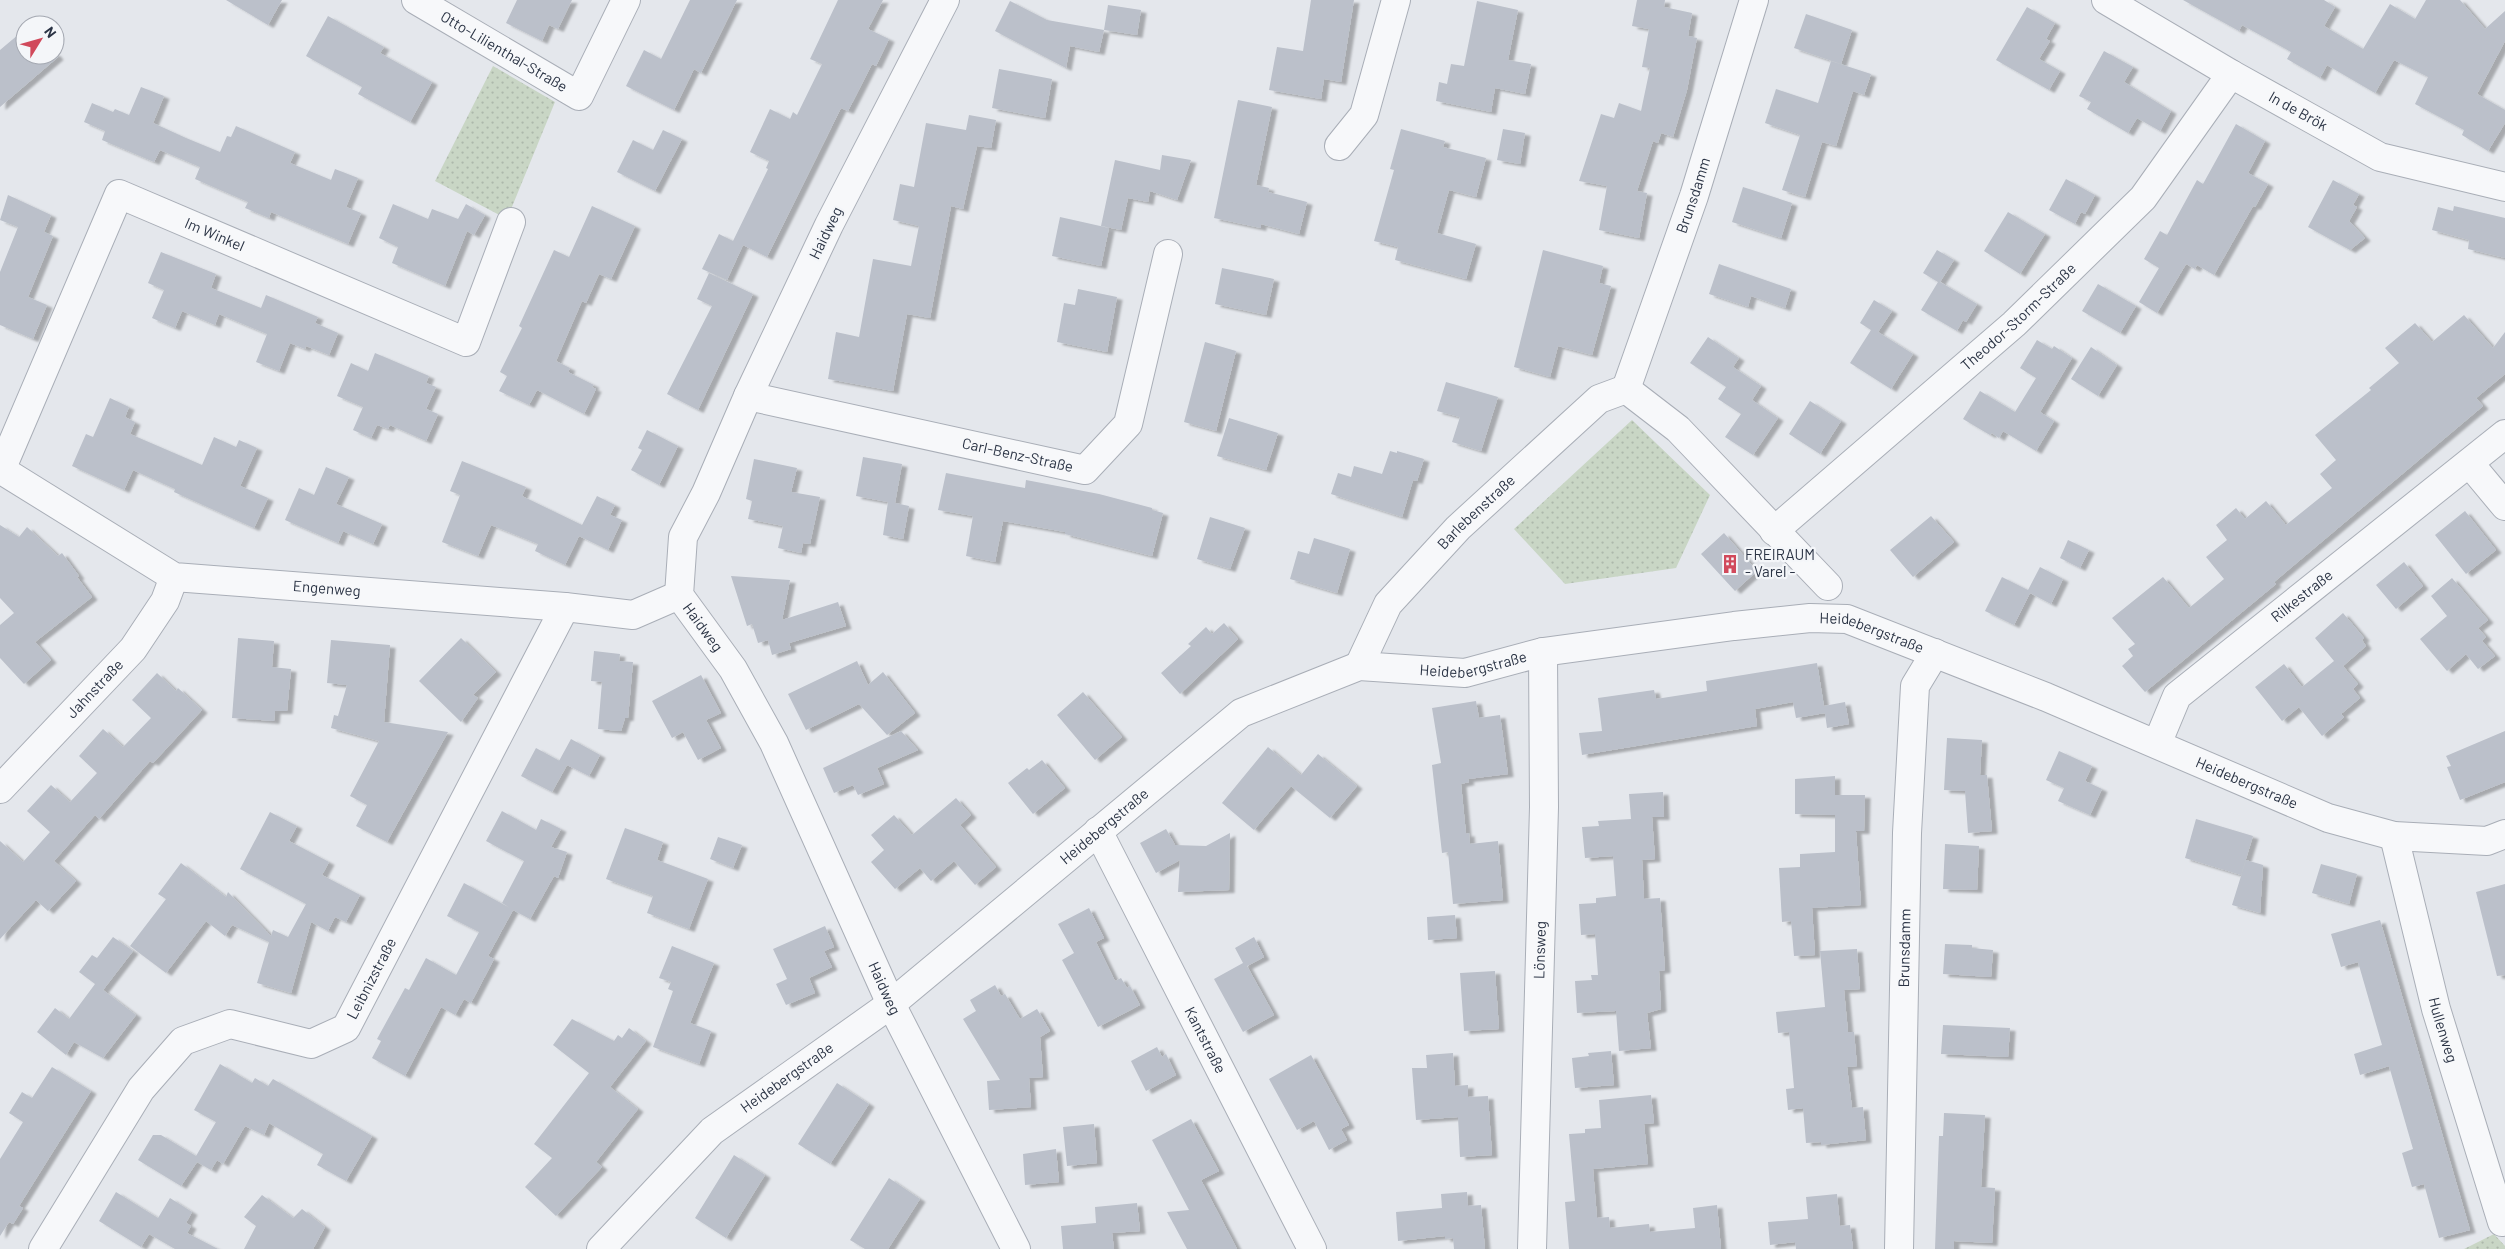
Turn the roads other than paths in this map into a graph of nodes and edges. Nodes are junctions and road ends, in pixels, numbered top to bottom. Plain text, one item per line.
1 (416, 0) edge
2 (626, 0) edge
3 (945, 0) edge
4 (1396, 0) edge
5 (1754, 0) edge
6 (2106, 0) edge
7 (2231, 74) junction
8 (1339, 146) dead end
9 (2505, 187) edge
10 (511, 222) dead end
11 (1168, 254) dead end
12 (1626, 389) junction
13 (748, 396) junction
14 (2505, 434) edge
15 (2470, 464) junction
16 (1, 469) edge
17 (2505, 506) edge
18 (1774, 530) junction
19 (174, 577) junction
20 (1828, 586) dead end
21 (679, 595) junction
22 (566, 607) junction
23 (1543, 652) junction
24 (1935, 653) junction
25 (1358, 666) junction
26 (2157, 744) junction
27 (0, 789) edge
28 (1098, 831) junction
29 (2505, 834) edge
30 (2394, 836) junction
31 (891, 1004) junction
32 (2502, 1222) dead end
33 (43, 1249) edge
34 (601, 1249) edge
35 (1016, 1249) edge
36 (1312, 1249) edge
37 (1532, 1249) edge
38 (1899, 1249) edge

1 - 2 street, Otto-Lilienthal-Straße
3 - 13 street, Haidweg
4 - 8 street
5 - 12 street, Brunsdamm
6 - 7 street, In de Brök
7 - 9 street, In de Brök
7 - 18 street, Theodor-Storm-Straße
10 - 16 street, Im Winkel
11 - 13 street, Carl-Benz-Straße
12 - 18 street
12 - 25 street, Barlebenstraße
13 - 21 street, Haidweg
14 - 15 street, Rilkestraße
15 - 17 street
15 - 26 street, Rilkestraße
16 - 19 street, Engenweg
18 - 20 street
19 - 22 street, Engenweg
19 - 27 street, Jahnstraße
21 - 22 street, Engenweg
21 - 31 street, Haidweg
22 - 33 street, Leibnizstraße
23 - 24 street, Heidebergstraße
23 - 25 street, Heidebergstraße
23 - 37 street, Lönsweg
24 - 26 street, Heidebergstraße
24 - 38 street, Brunsdamm
25 - 28 street, Heidebergstraße
26 - 30 street, Heidebergstraße
28 - 31 street, Heidebergstraße
28 - 36 street, Kantstraße
29 - 30 street, Heidebergstraße
30 - 32 street, Hullenweg
31 - 34 street, Heidebergstraße
31 - 35 street, Haidweg

